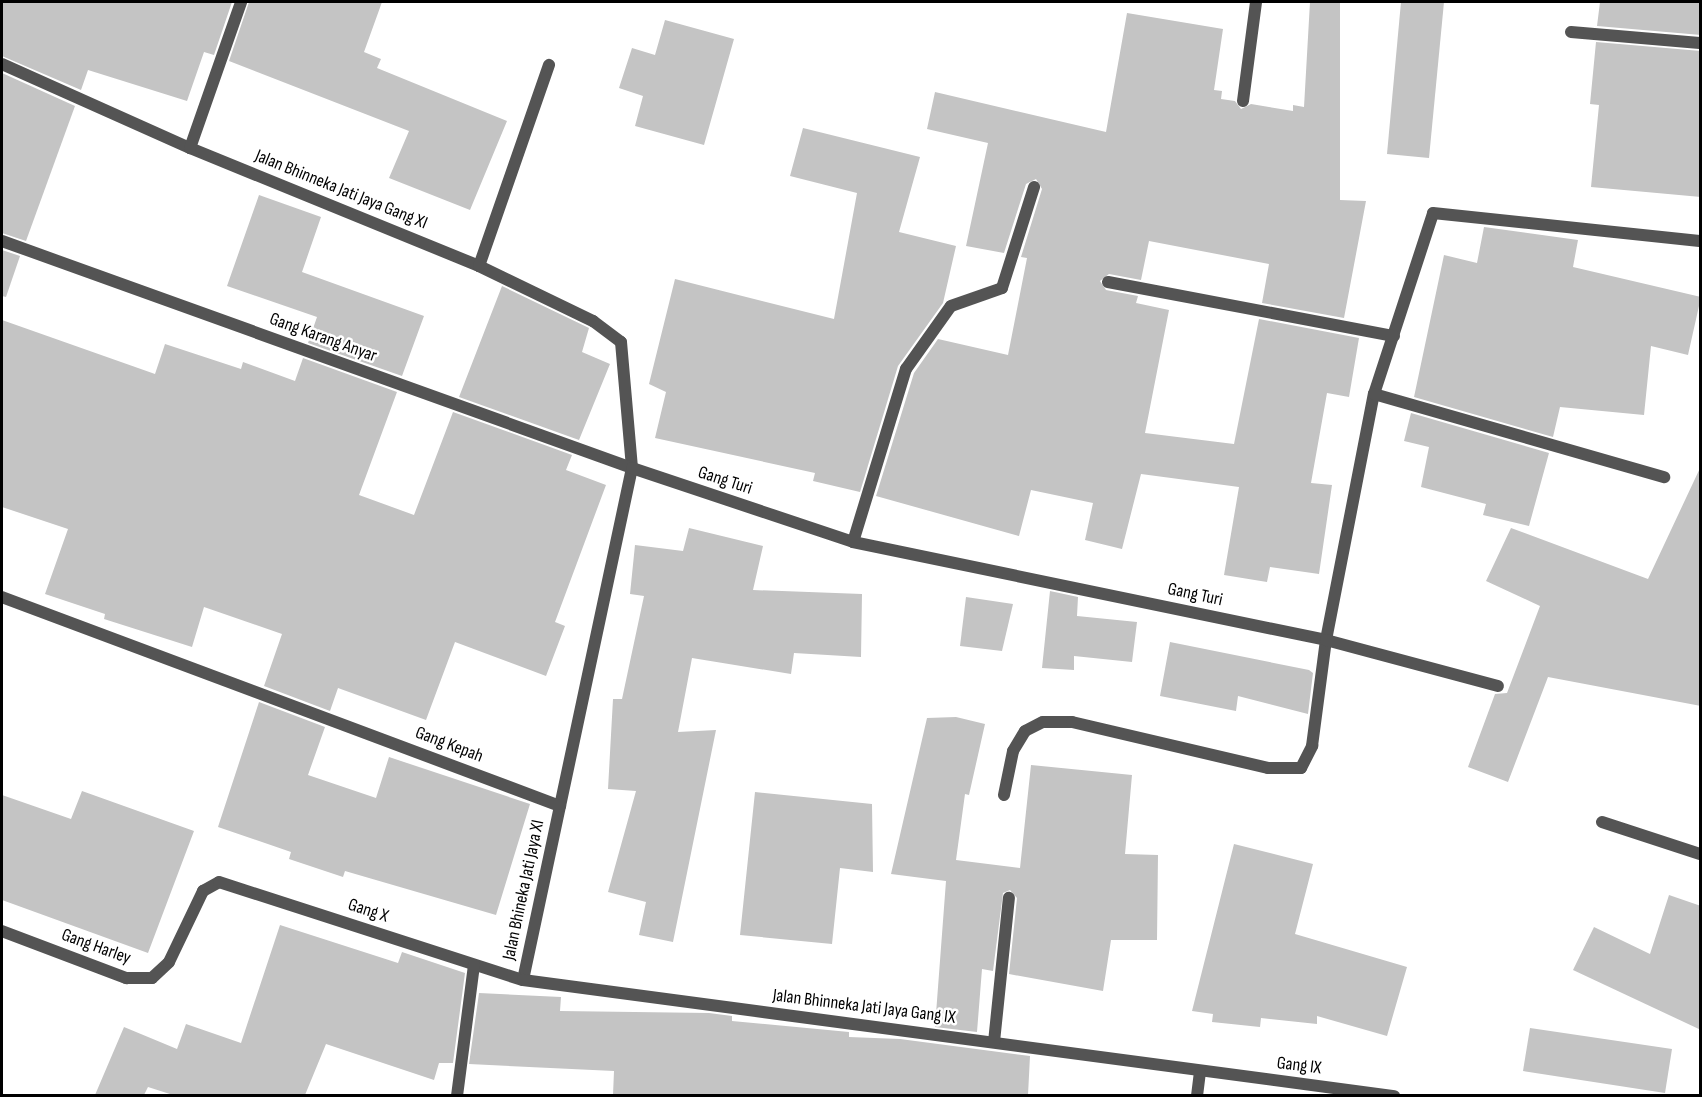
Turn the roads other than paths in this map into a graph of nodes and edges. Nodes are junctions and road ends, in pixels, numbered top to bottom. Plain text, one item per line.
1 (241, 2) edge
2 (1256, 2) edge
3 (1571, 32) dead end
4 (1701, 44) edge
5 (2, 64) edge
6 (549, 65) dead end
7 (1243, 101) dead end
8 (190, 148) junction
9 (1034, 187) dead end
10 (2, 241) edge
11 (1701, 241) edge
12 (478, 266) junction
13 (1108, 282) dead end
14 (1394, 336) junction
15 (1374, 394) junction
16 (632, 468) junction
17 (1664, 477) dead end
18 (853, 542) junction
19 (2, 597) edge
20 (1326, 640) junction
21 (1498, 686) dead end
22 (1004, 795) dead end
23 (560, 806) junction
24 (1602, 822) dead end
25 (1701, 854) edge
26 (203, 891) joint
27 (1009, 897) dead end
28 (2, 931) edge
29 (474, 965) junction
30 (523, 980) junction
31 (994, 1042) junction
32 (1200, 1073) junction
33 (457, 1095) edge
34 (1197, 1095) edge
35 (1394, 1095) edge

1 - 8 street
2 - 7 street
3 - 4 street
5 - 8 street, Jalan Bhinneka Jati Jaya Gang XI
6 - 12 street
8 - 12 street, Jalan Bhinneka Jati Jaya Gang XI
9 - 18 street
10 - 16 street, Gang Karang Anyar
11 - 14 street
12 - 16 street, Jalan Bhinneka Jati Jaya Gang XI
13 - 14 street
14 - 15 street
15 - 17 street
15 - 20 street
16 - 18 street, Gang Turi
16 - 23 street
18 - 20 street, Gang Turi
19 - 23 street, Gang Kepah
20 - 21 street, Gang Turi
20 - 22 street
23 - 30 street, Jalan Bhineka Jati Jaya XI
24 - 25 street
26 - 28 street, Gang Harley
26 - 29 street, Gang X
27 - 31 street
29 - 30 street, Gang X
29 - 33 street
30 - 31 street, Jalan Bhinneka Jati Jaya Gang IX
31 - 32 street, Jalan Bhinneka Jati Jaya Gang IX
32 - 34 street
32 - 35 street, Gang IX

